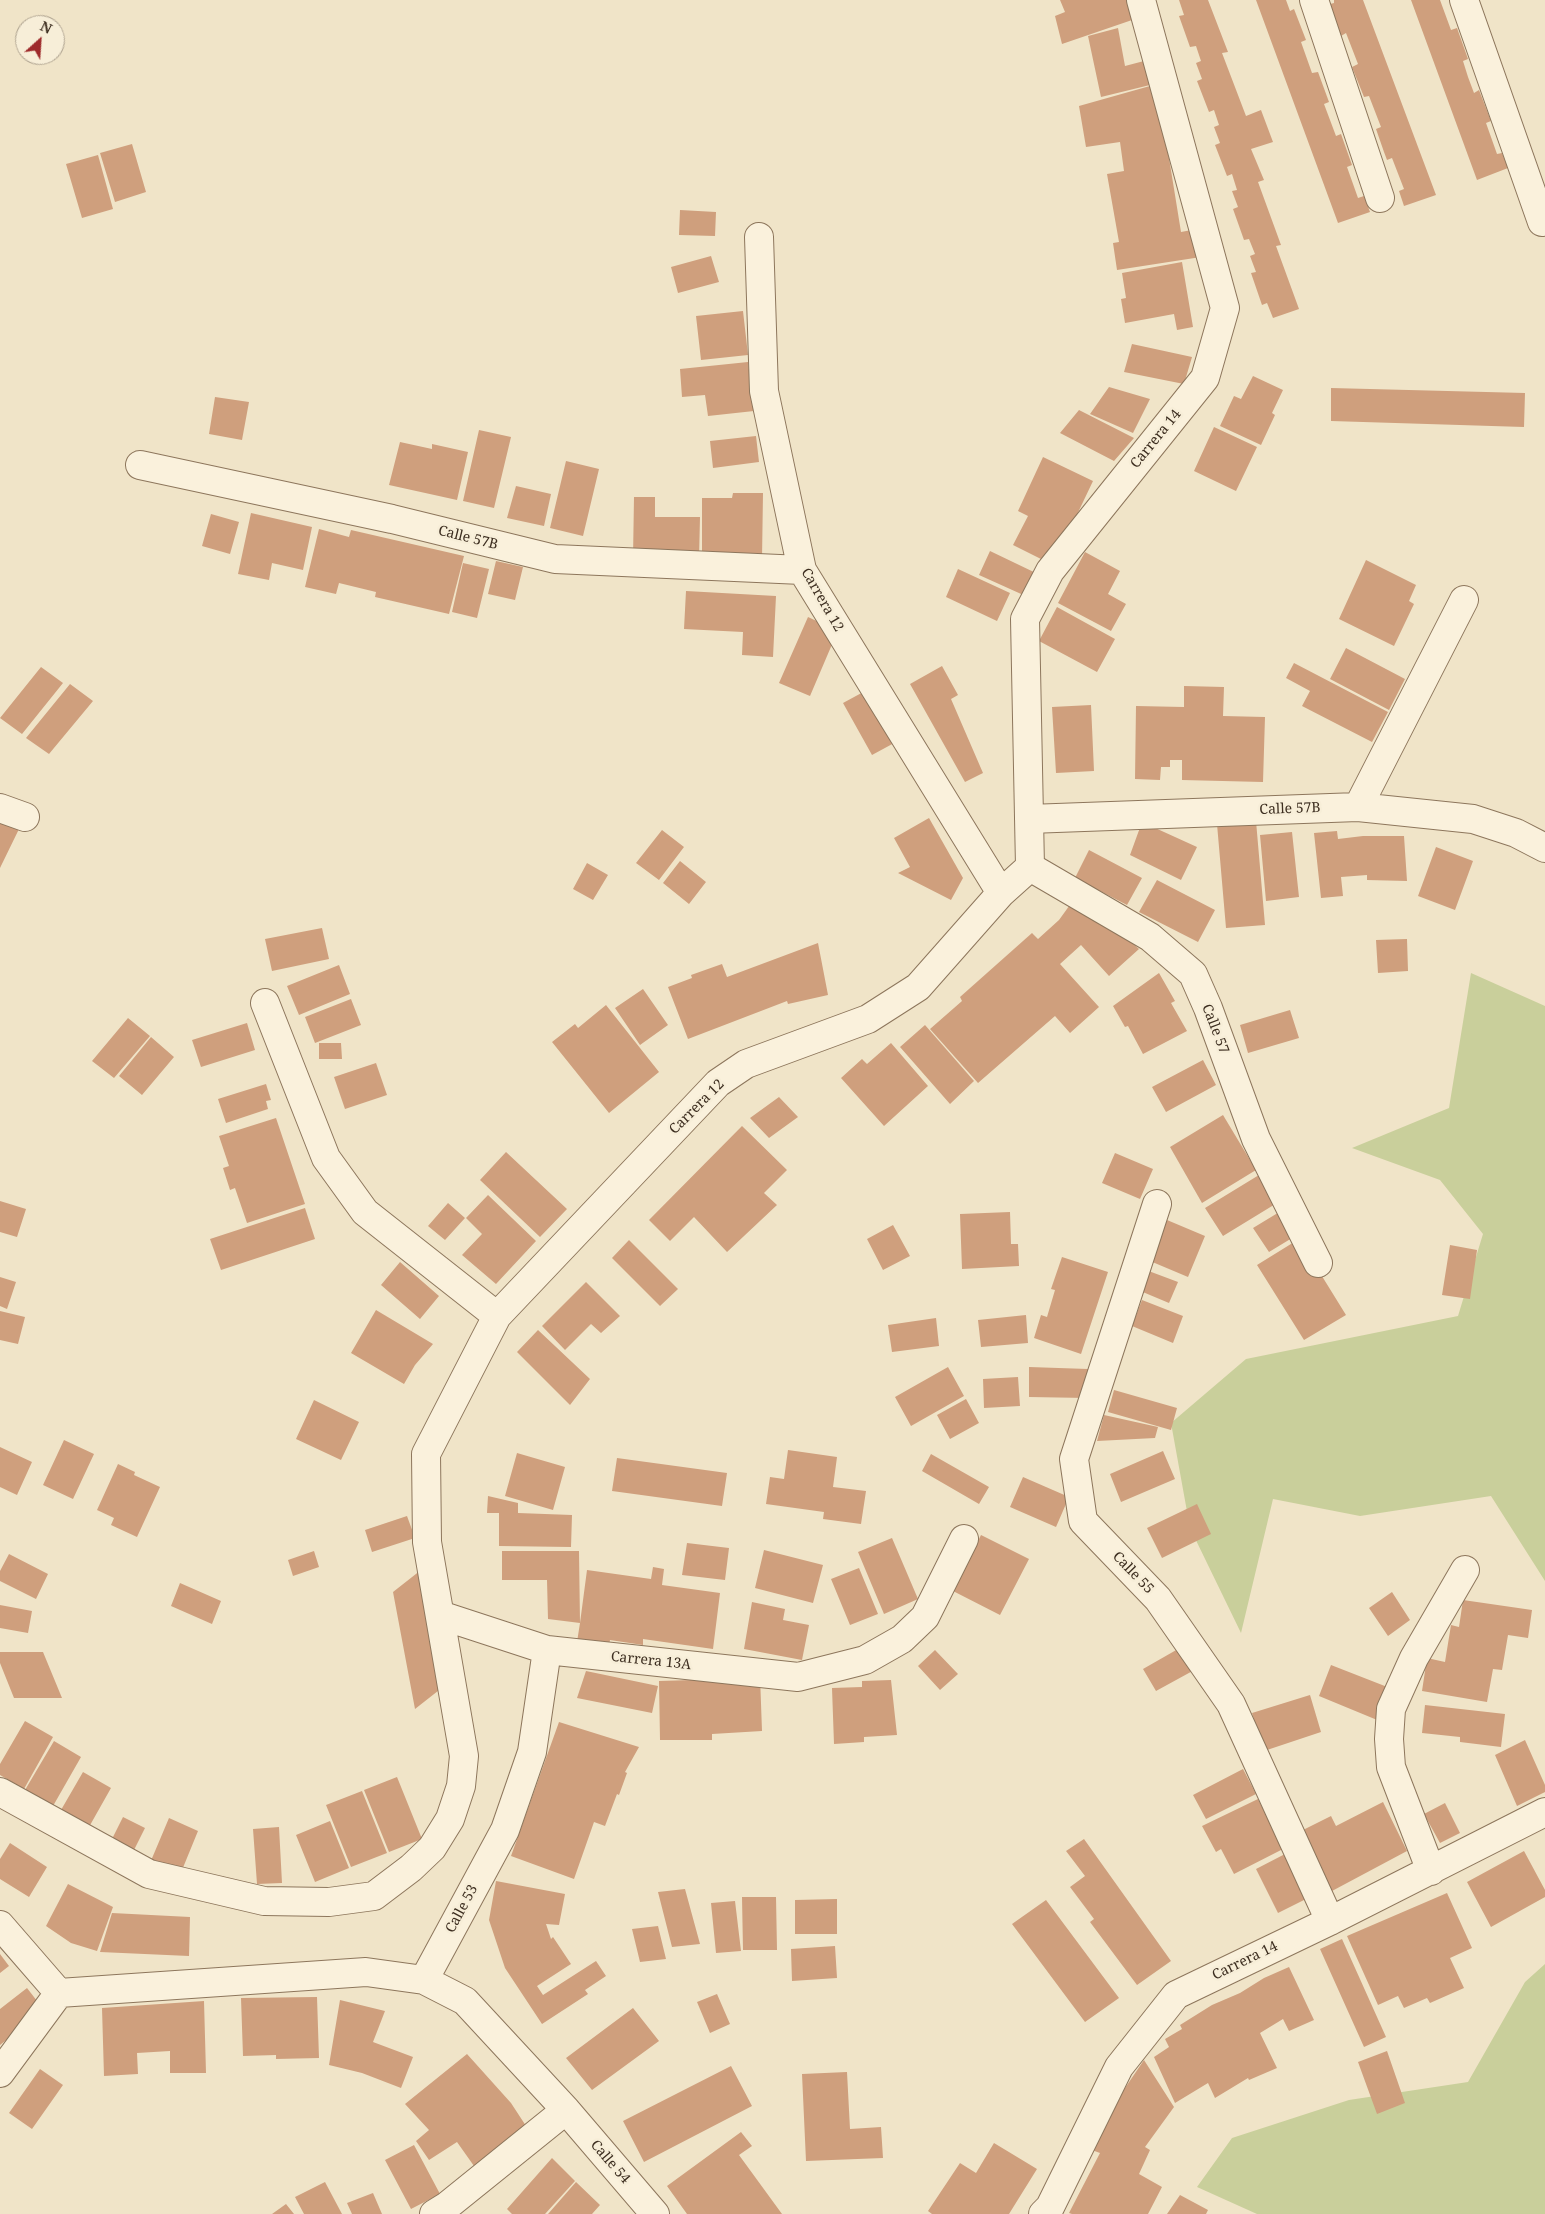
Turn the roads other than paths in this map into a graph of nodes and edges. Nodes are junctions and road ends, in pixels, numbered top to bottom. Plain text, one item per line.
1 (1141, 0) edge
2 (1314, 0) edge
3 (1464, 0) edge
4 (1380, 198) dead end
5 (1542, 222) dead end
6 (759, 237) dead end
7 (140, 465) dead end
8 (802, 570) junction
9 (1464, 600) dead end
10 (1358, 806) junction
11 (0, 808) edge
12 (25, 817) dead end
13 (1028, 819) junction
14 (1545, 848) edge
15 (1030, 866) junction
16 (1001, 893) junction
17 (265, 1003) dead end
18 (1158, 1204) dead end
19 (1318, 1263) dead end
20 (497, 1316) junction
21 (964, 1540) dead end
22 (1465, 1570) dead end
23 (440, 1615) junction
24 (547, 1650) junction
25 (0, 1792) edge
26 (1545, 1812) edge
27 (1431, 1871) junction
28 (1330, 1921) junction
29 (0, 1925) edge
30 (424, 1980) junction
31 (59, 1993) junction
32 (0, 2073) edge
33 (566, 2110) junction
34 (434, 2214) edge
35 (655, 2214) edge
36 (1044, 2214) edge

1 - 13 street, Carrera 14
2 - 4 street
3 - 5 street
6 - 8 street, Carrera 12
7 - 8 street, Calle 57B
8 - 16 street, Carrera 12
9 - 10 street
10 - 13 street, Calle 57B
10 - 14 street, Calle 57B
11 - 12 street
13 - 15 street, Carrera 14
15 - 16 street, Carrera 12
15 - 19 street, Calle 57
16 - 20 street, Carrera 12
17 - 20 street
18 - 28 street, Calle 55
20 - 23 street, Carrera 12
21 - 24 street, Carrera 13A
22 - 27 street
23 - 24 street, Carrera 13A
23 - 25 street, Carrera 12
24 - 30 street, Calle 53
26 - 27 street, Carrera 14
27 - 28 street, Carrera 14
28 - 36 street, Carrera 14
29 - 31 street
30 - 31 street
30 - 33 street
31 - 32 street
33 - 34 street
33 - 35 street, Calle 54

